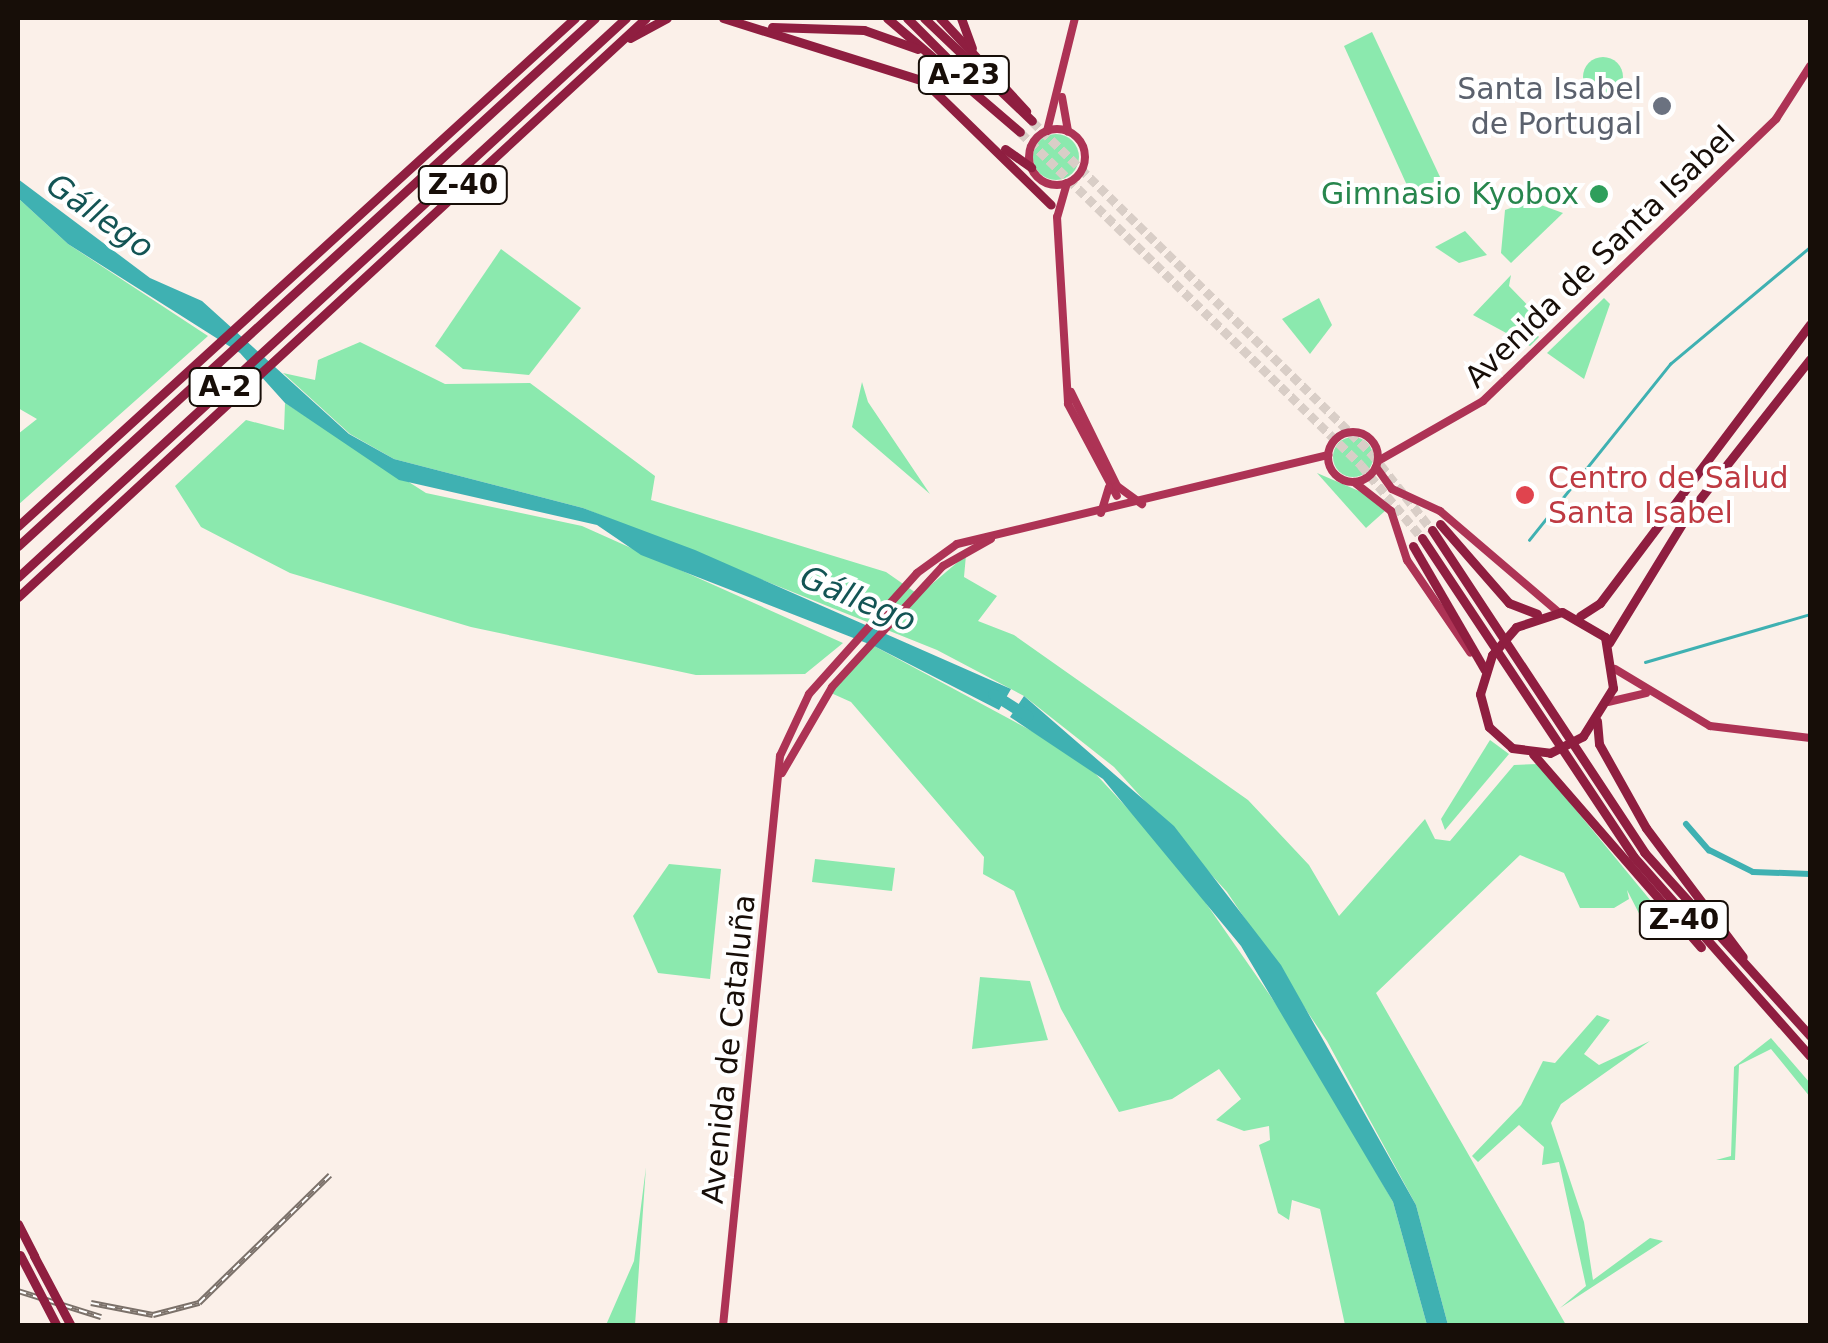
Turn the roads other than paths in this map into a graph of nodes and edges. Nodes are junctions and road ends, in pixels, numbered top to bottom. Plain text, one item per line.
1 (573, 18) edge
2 (594, 18) edge
3 (626, 18) edge
4 (646, 18) edge
5 (667, 18) edge
6 (723, 18) edge
7 (887, 18) edge
8 (908, 18) edge
9 (924, 18) edge
10 (940, 18) edge
11 (961, 18) edge
12 (1075, 18) edge
13 (761, 28) junction
14 (929, 55) junction
15 (978, 59) junction
16 (1810, 66) edge
17 (1062, 88) junction
18 (562, 94) junction
19 (1046, 131) junction
20 (1068, 131) junction
21 (991, 139) junction
22 (1031, 168) junction
23 (1040, 180) junction
24 (1067, 183) junction
25 (1051, 205) junction
26 (1056, 217) junction
27 (1810, 324) edge
28 (1810, 359) edge
29 (1373, 442) junction
30 (1394, 447) junction
31 (1328, 456) junction
32 (1377, 464) junction
33 (1303, 468) junction
34 (1332, 472) junction
35 (1354, 482) junction
36 (1114, 490) junction
37 (1142, 504) junction
38 (1120, 508) junction
39 (1101, 512) junction
40 (18, 530) edge
41 (84, 535) junction
42 (998, 536) junction
43 (18, 546) edge
44 (18, 578) edge
45 (18, 588) edge
46 (18, 597) edge
47 (1557, 611) junction
48 (1539, 614) junction
49 (1580, 616) junction
50 (1609, 643) junction
51 (1615, 669) junction
52 (1484, 673) junction
53 (1648, 693) junction
54 (1608, 702) junction
55 (1597, 721) junction
56 (1810, 738) edge
57 (1533, 754) junction
58 (780, 777) junction
59 (1738, 980) junction
60 (1774, 998) junction
61 (1810, 1036) edge
62 (1810, 1056) edge
63 (18, 1224) edge
64 (19, 1252) edge
65 (58, 1326) edge
66 (71, 1326) edge
67 (724, 1326) edge

1 - 40 highway
2 - 43 highway, A-2
3 - 44 highway, A-2
4 - 18 highway
5 - 18 highway, Z-40
6 - 13 highway
7 - 14 highway
8 - 14 highway, A-23
9 - 15 highway, A-23
10 - 15 highway
11 - 15 highway
12 - 17 main road
13 - 14 highway
13 - 21 highway
16 - 30 main road, Avenida de Santa Isabel
17 - 19 main road
17 - 20 main road
18 - 41 highway, Z-40
19 - 20 main road
19 - 22 main road
20 - 24 main road
21 - 22 highway
21 - 25 highway
22 - 23 main road
23 - 24 main road
23 - 25 main road
24 - 26 main road
25 - 26 main road
26 - 36 main road
27 - 49 highway
28 - 50 highway
29 - 30 main road
29 - 31 main road
29 - 32 main road
30 - 32 main road, Avenida de Santa Isabel
31 - 33 main road
31 - 34 main road
32 - 35 main road
32 - 47 main road
33 - 34 main road
33 - 37 main road
34 - 35 main road
35 - 52 main road
36 - 37 main road
36 - 38 main road
36 - 39 main road
37 - 38 main road
38 - 39 main road
39 - 42 main road
41 - 45 highway, Z-40
41 - 46 highway
42 - 58 main road, Avenida de Cataluña
42 - 58 main road, Avenida de Cataluña
47 - 48 highway
47 - 49 highway
48 - 52 highway, bridge
48 - 60 highway, Z-40
49 - 50 highway
50 - 51 highway
51 - 53 main road
51 - 54 highway
52 - 57 highway
52 - 59 highway, Z-40
53 - 54 main road
53 - 56 main road
54 - 55 highway
55 - 57 highway, bridge
55 - 60 highway
57 - 59 highway
58 - 67 main road, Avenida de Cataluña
59 - 62 highway, Z-40
60 - 61 highway, Z-40
63 - 66 highway, bridge
64 - 65 highway, bridge

